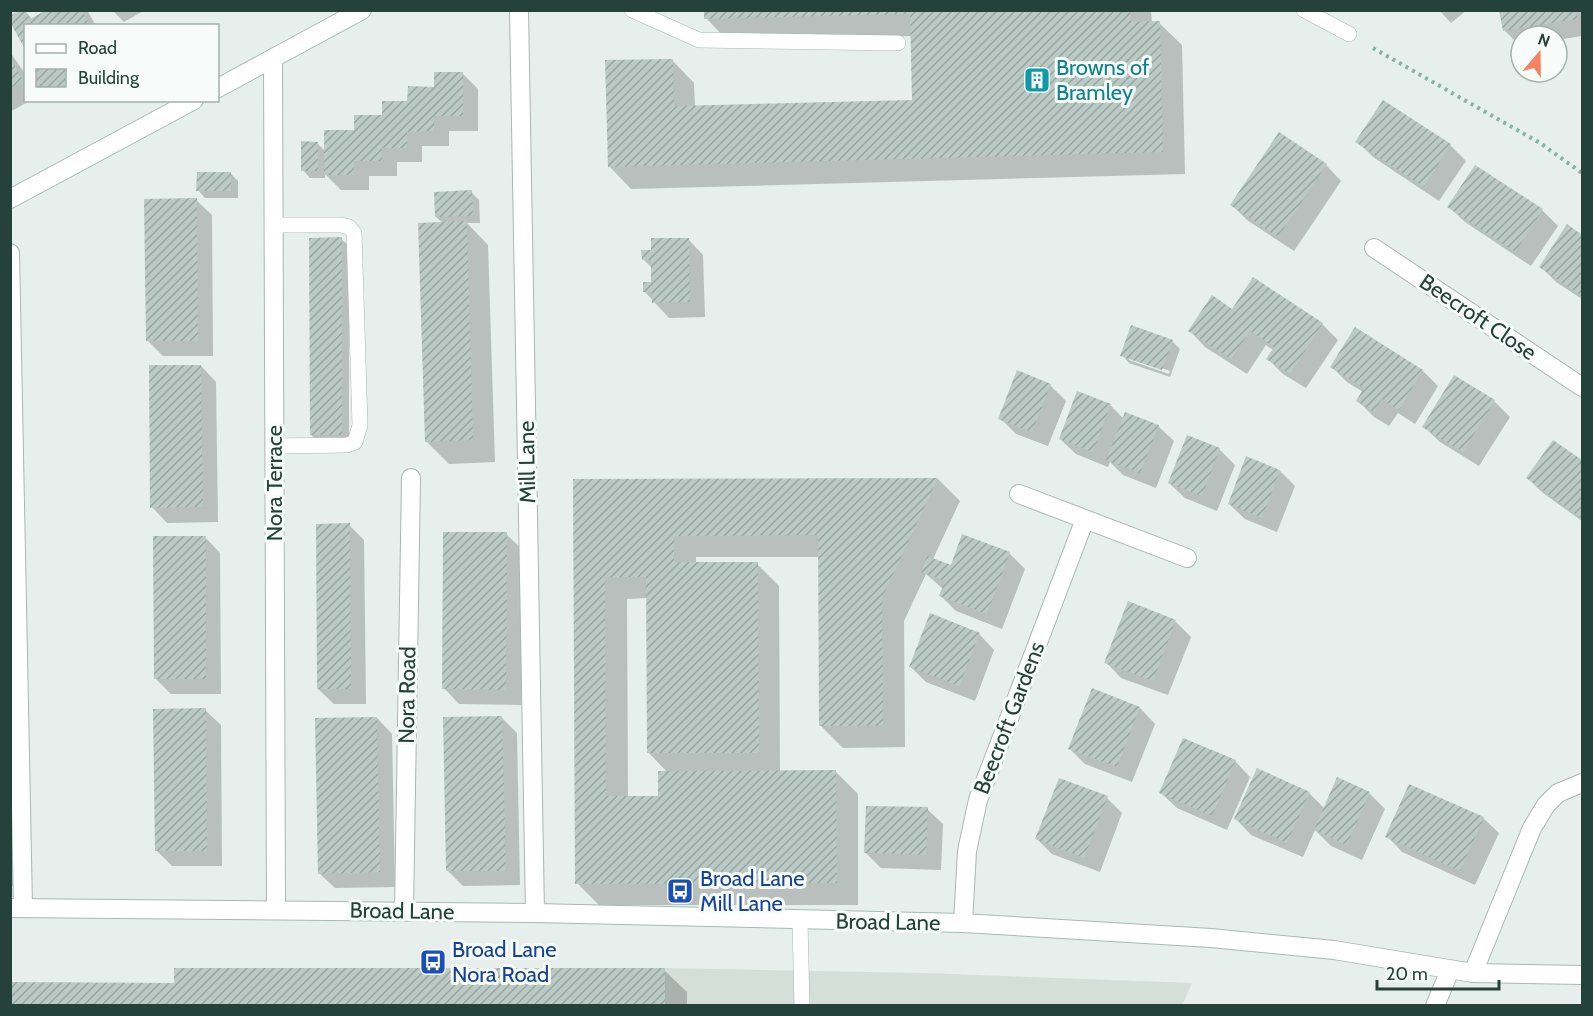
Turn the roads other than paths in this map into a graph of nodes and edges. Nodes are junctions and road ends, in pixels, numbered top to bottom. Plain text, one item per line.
1 (362, 10) edge
2 (519, 10) edge
3 (632, 10) edge
4 (1304, 10) edge
5 (1349, 34) road end
6 (898, 43) dead end
7 (273, 58) junction
8 (219, 87) edge
9 (190, 102) edge
10 (10, 199) edge
11 (274, 225) junction
12 (1374, 248) dead end
13 (10, 252) edge
14 (1582, 387) edge
15 (274, 446) junction
16 (411, 478) dead end
17 (1019, 494) dead end
18 (1085, 519) junction
19 (1187, 558) dead end
20 (1582, 783) edge
21 (17, 907) edge
22 (276, 909) junction
23 (404, 911) junction
24 (535, 913) junction
25 (800, 921) junction
26 (963, 923) junction
27 (1450, 970) junction
28 (1473, 973) junction
29 (1582, 975) edge
30 (802, 1005) edge
31 (1435, 1005) edge

1 - 7 street
2 - 24 street, Mill Lane
3 - 6 lane
4 - 5 lane
7 - 8 street
7 - 11 street, Nora Terrace
9 - 10 street
11 - 15 street, Nora Terrace
11 - 15 lane
12 - 14 street, Beecroft Close
13 - 21 street
15 - 22 street, Nora Terrace
16 - 23 street, Nora Road
17 - 18 street
18 - 19 street
18 - 26 street, Beecroft Gardens
20 - 28 street
21 - 22 street, Broad Lane
22 - 23 street, Broad Lane
23 - 24 street, Broad Lane
24 - 25 street, Broad Lane
25 - 26 street, Broad Lane
25 - 30 lane
26 - 27 street, Broad Lane
27 - 28 street, Broad Lane
27 - 31 street
28 - 29 street, Broad Lane

